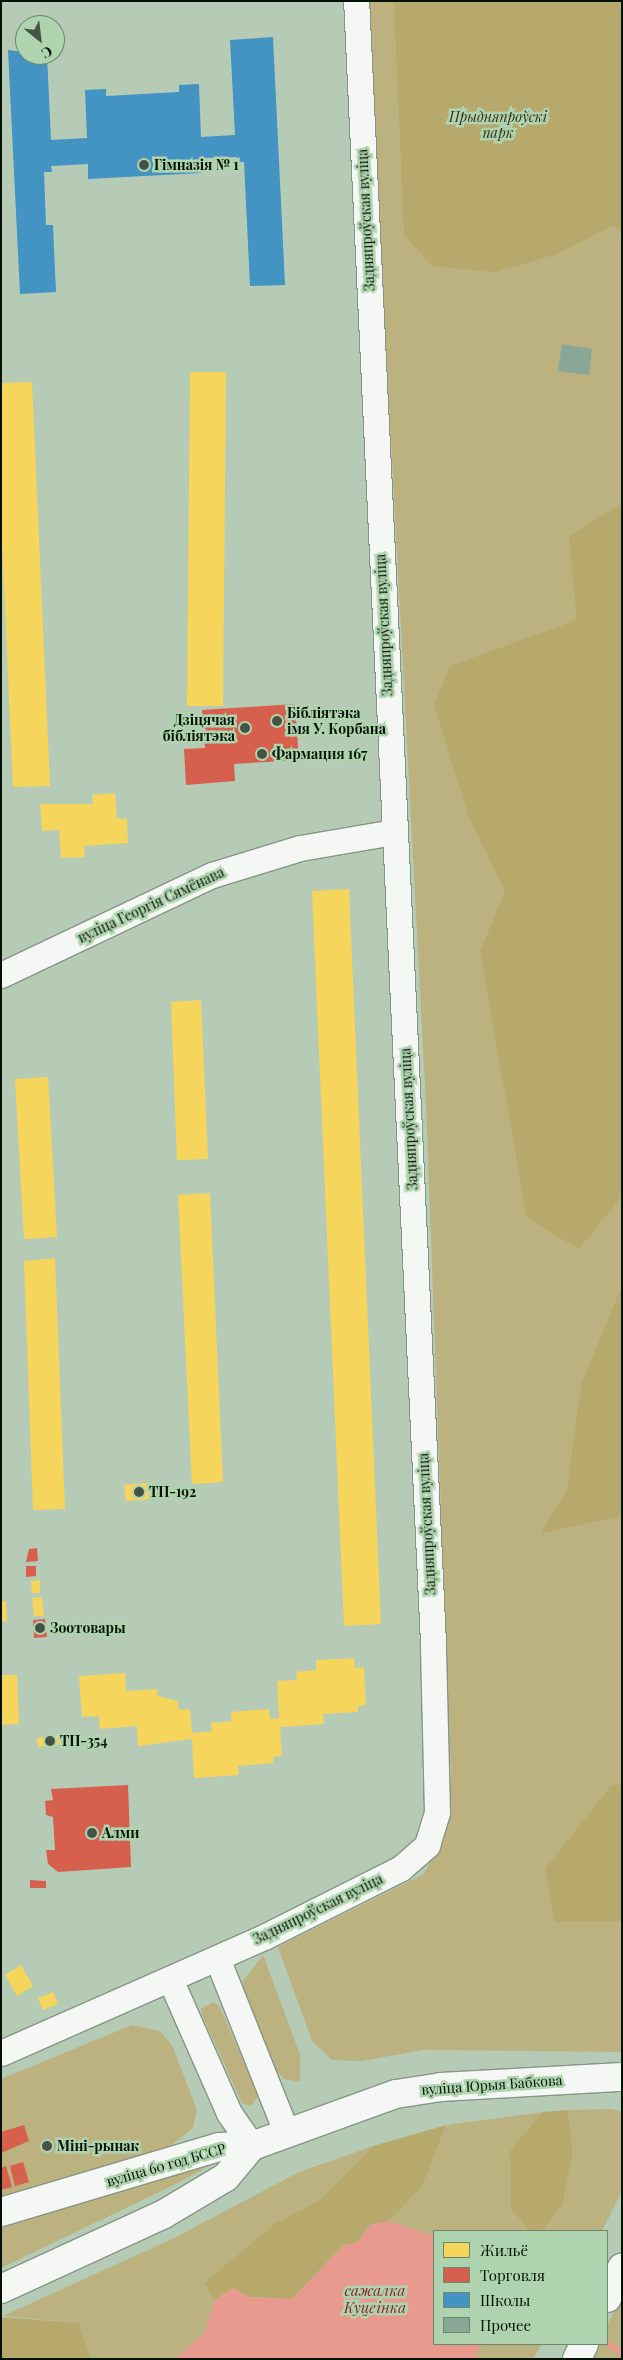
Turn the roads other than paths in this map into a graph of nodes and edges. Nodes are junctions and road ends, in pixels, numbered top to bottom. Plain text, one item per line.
1 (356, 1) edge
2 (394, 832) junction
3 (1, 975) edge
4 (217, 1958) junction
5 (170, 1979) junction
6 (1, 2053) edge
7 (622, 2077) edge
8 (286, 2131) junction
9 (252, 2146) junction
10 (1, 2212) edge
11 (622, 2267) edge
12 (1, 2289) edge
13 (608, 2296) edge
14 (584, 2345) edge
15 (577, 2359) edge

1 - 2 street, Задняпроўская вуліца
2 - 3 street, вуліца Георгія Сямёнава
2 - 4 street, Задняпроўская вуліца
4 - 5 street, Задняпроўская вуліца
4 - 8 street
5 - 6 street, Задняпроўская вуліца
5 - 9 street
7 - 8 main road, вуліца Юрыя Бабкова
8 - 9 main road, вуліца Юрыя Бабкова
9 - 10 main road, вуліца 60 год БССР
9 - 12 main road, вуліца 60 год БССР
11 - 13 main road
14 - 15 main road

